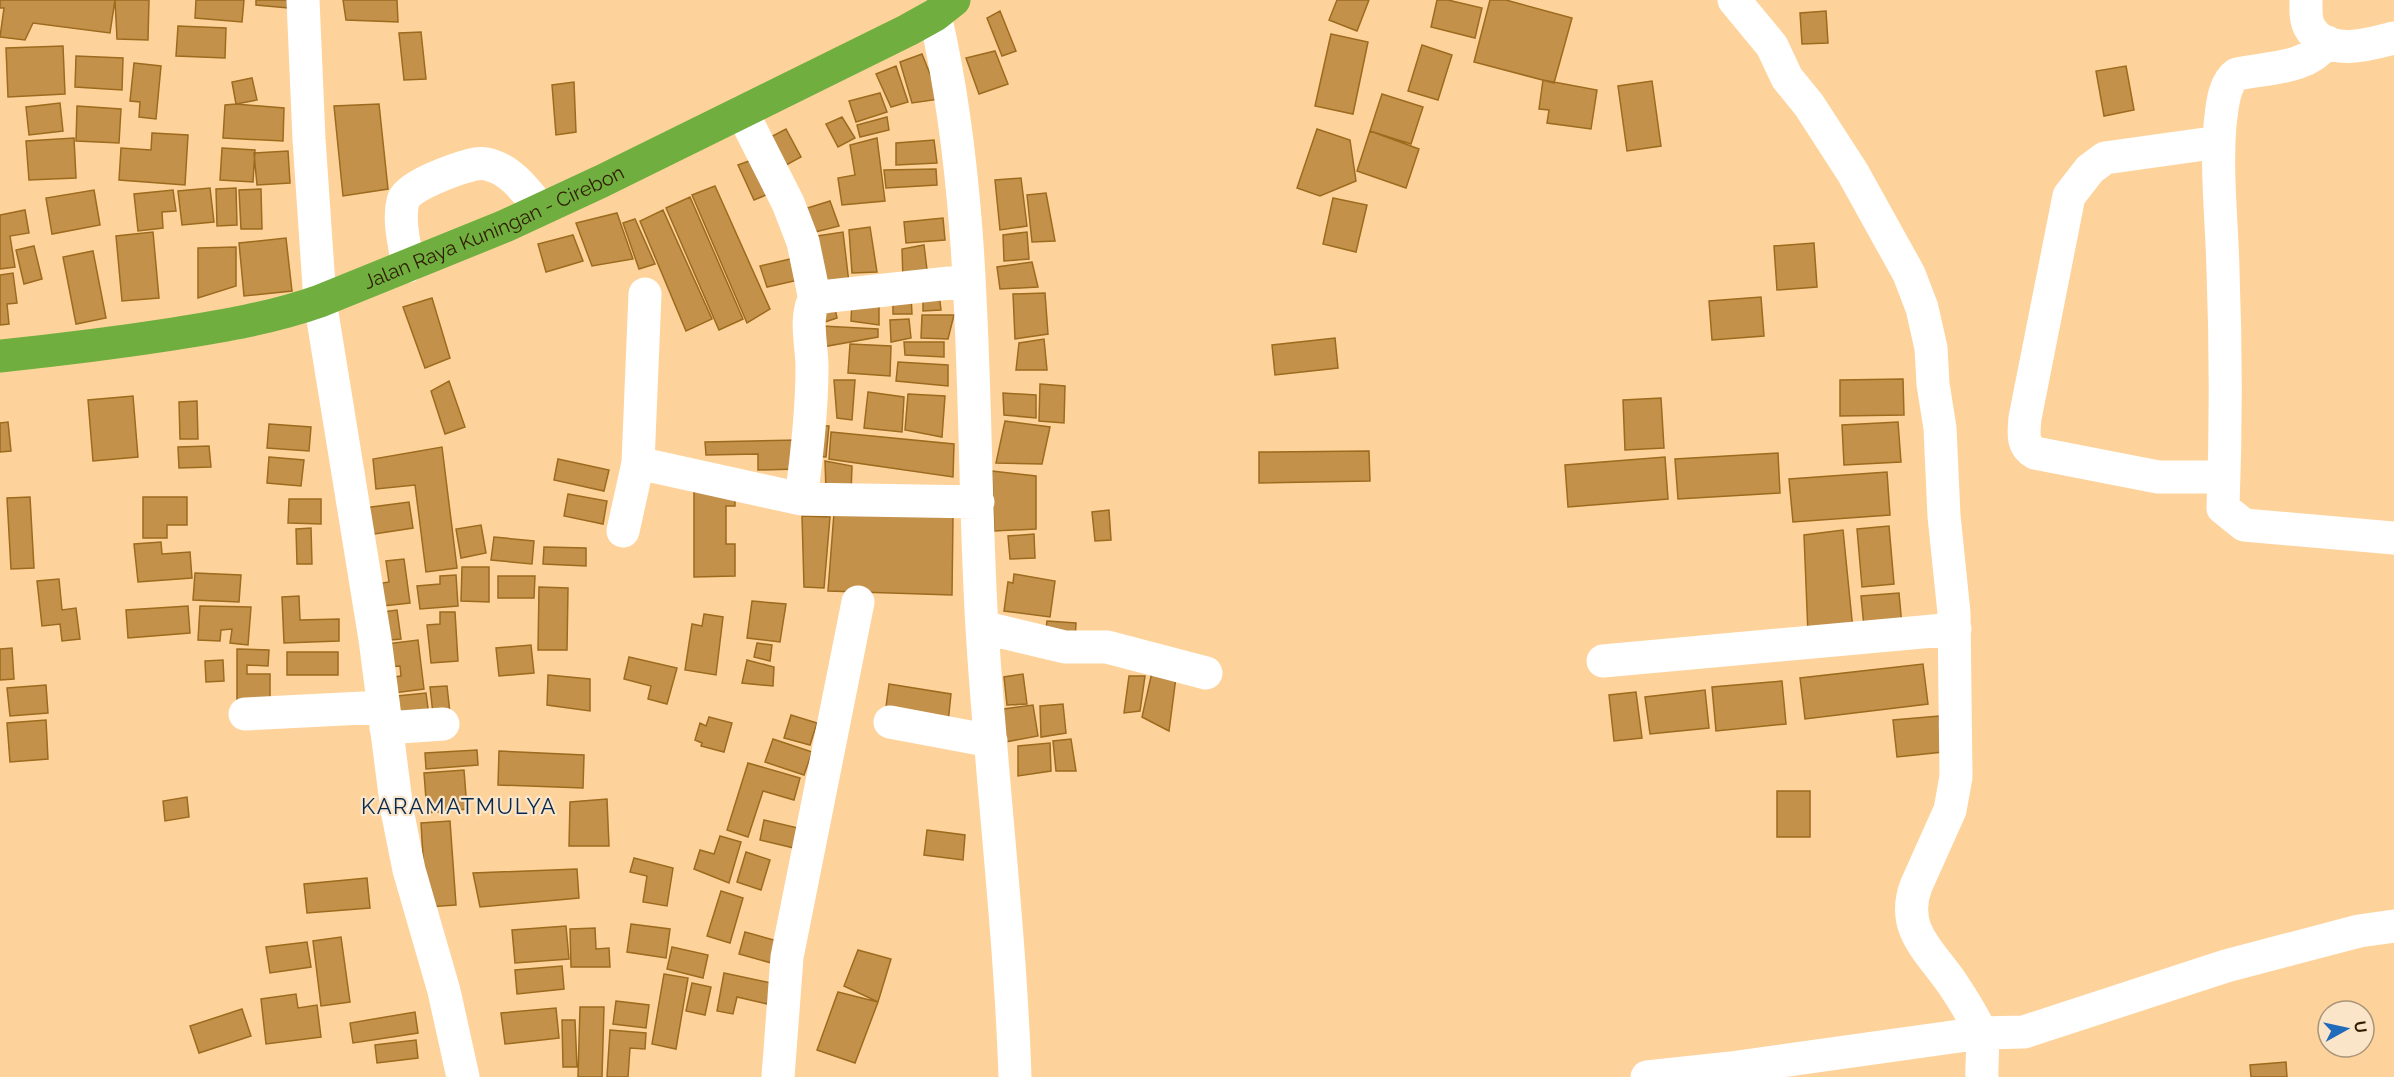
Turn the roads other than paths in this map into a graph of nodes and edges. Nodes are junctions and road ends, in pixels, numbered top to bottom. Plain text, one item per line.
1 (303, 0) edge
2 (1734, 0) edge
3 (2306, 0) edge
4 (945, 8) edge
5 (2394, 39) edge
6 (2327, 42) junction
7 (742, 112) junction
8 (2219, 142) junction
9 (541, 209) junction
10 (408, 266) junction
11 (968, 281) junction
12 (645, 294) dead end
13 (815, 300) junction
14 (320, 302) junction
15 (0, 356) edge
16 (638, 463) junction
17 (2224, 477) junction
18 (801, 499) junction
19 (978, 502) junction
20 (623, 531) dead end
21 (2394, 538) edge
22 (858, 602) dead end
23 (982, 627) junction
24 (1954, 629) junction
25 (1603, 661) dead end
26 (1206, 673) dead end
27 (245, 714) dead end
28 (385, 717) junction
29 (890, 722) dead end
30 (443, 724) dead end
31 (991, 741) junction
32 (2394, 926) edge
33 (1981, 1033) junction
34 (463, 1077) edge
35 (778, 1077) edge
36 (1015, 1077) edge
37 (1647, 1077) edge
38 (1982, 1077) edge

1 - 14 street
2 - 24 street
3 - 6 street
4 - 7 highway, Jalan Raya Kuningan - Cirebon
4 - 11 street
5 - 6 street
6 - 8 street
7 - 9 highway, Jalan Raya Kuningan - Cirebon
7 - 13 street
8 - 17 street
8 - 17 street
9 - 10 highway, Jalan Raya Kuningan - Cirebon
9 - 10 street
10 - 14 highway, Jalan Raya Kuningan - Cirebon
11 - 13 street
11 - 19 street
12 - 16 street
13 - 18 street
14 - 15 highway, Jalan Raya Kuningan - Cirebon
14 - 28 street
16 - 18 street
16 - 20 street
17 - 21 street
18 - 19 street
19 - 23 street
22 - 35 street
23 - 26 street
23 - 31 street
24 - 25 street
24 - 33 street
27 - 28 street
28 - 30 street
28 - 34 street
29 - 31 street
31 - 36 street
32 - 33 street
33 - 37 street
33 - 38 street

